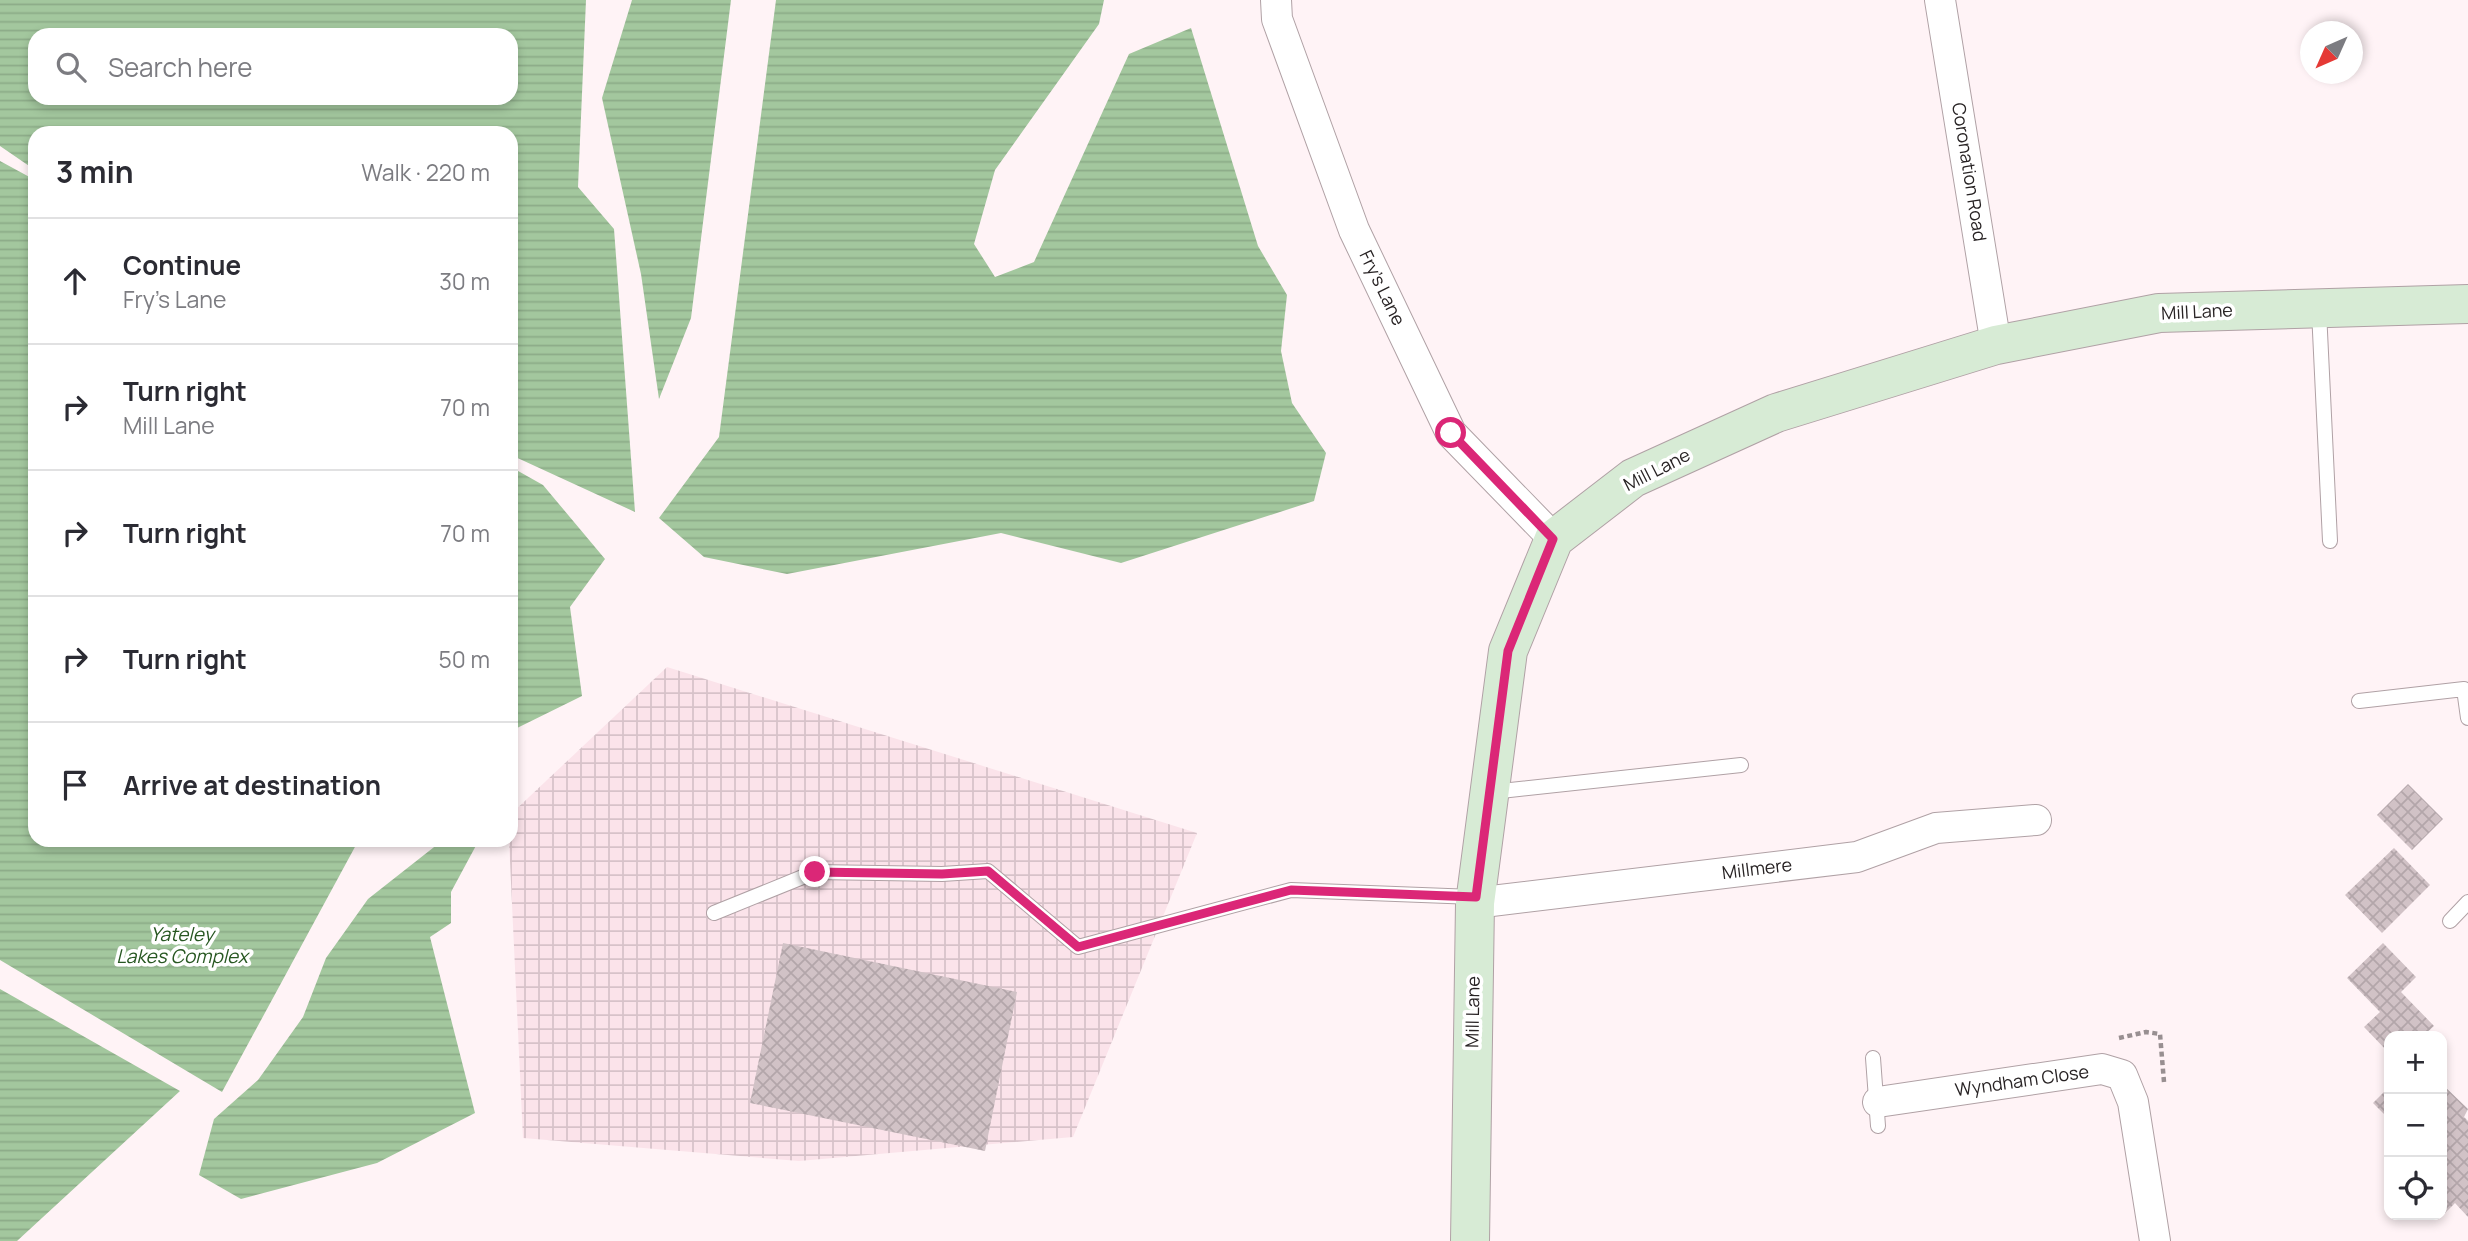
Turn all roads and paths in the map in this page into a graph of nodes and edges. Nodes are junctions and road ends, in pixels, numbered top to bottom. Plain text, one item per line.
1 (1276, 0) edge
2 (1940, 0) edge
3 (2468, 304) edge
4 (2319, 306) junction
5 (1996, 345) junction
6 (1553, 539) junction
7 (2330, 541) dead end
8 (2359, 701) dead end
9 (2468, 718) edge
10 (1741, 765) dead end
11 (1489, 793) junction
12 (2036, 820) dead end
13 (1475, 900) junction
14 (2468, 902) edge
15 (714, 914) dead end
16 (2450, 921) dead end
17 (1872, 1058) dead end
18 (1878, 1114) joint
19 (1470, 1241) edge
20 (2155, 1241) edge

1 - 6 street, Fry's Lane
2 - 5 street, Coronation Road
3 - 4 street, Mill Lane
4 - 5 street, Mill Lane
4 - 7 lane
5 - 6 street, Mill Lane
6 - 11 street, Mill Lane
8 - 9 lane
10 - 11 lane
11 - 13 street, Mill Lane
12 - 13 street, Millmere
13 - 15 lane
13 - 19 street, Mill Lane
14 - 16 lane
17 - 18 lane
18 - 20 street, Wyndham Close

